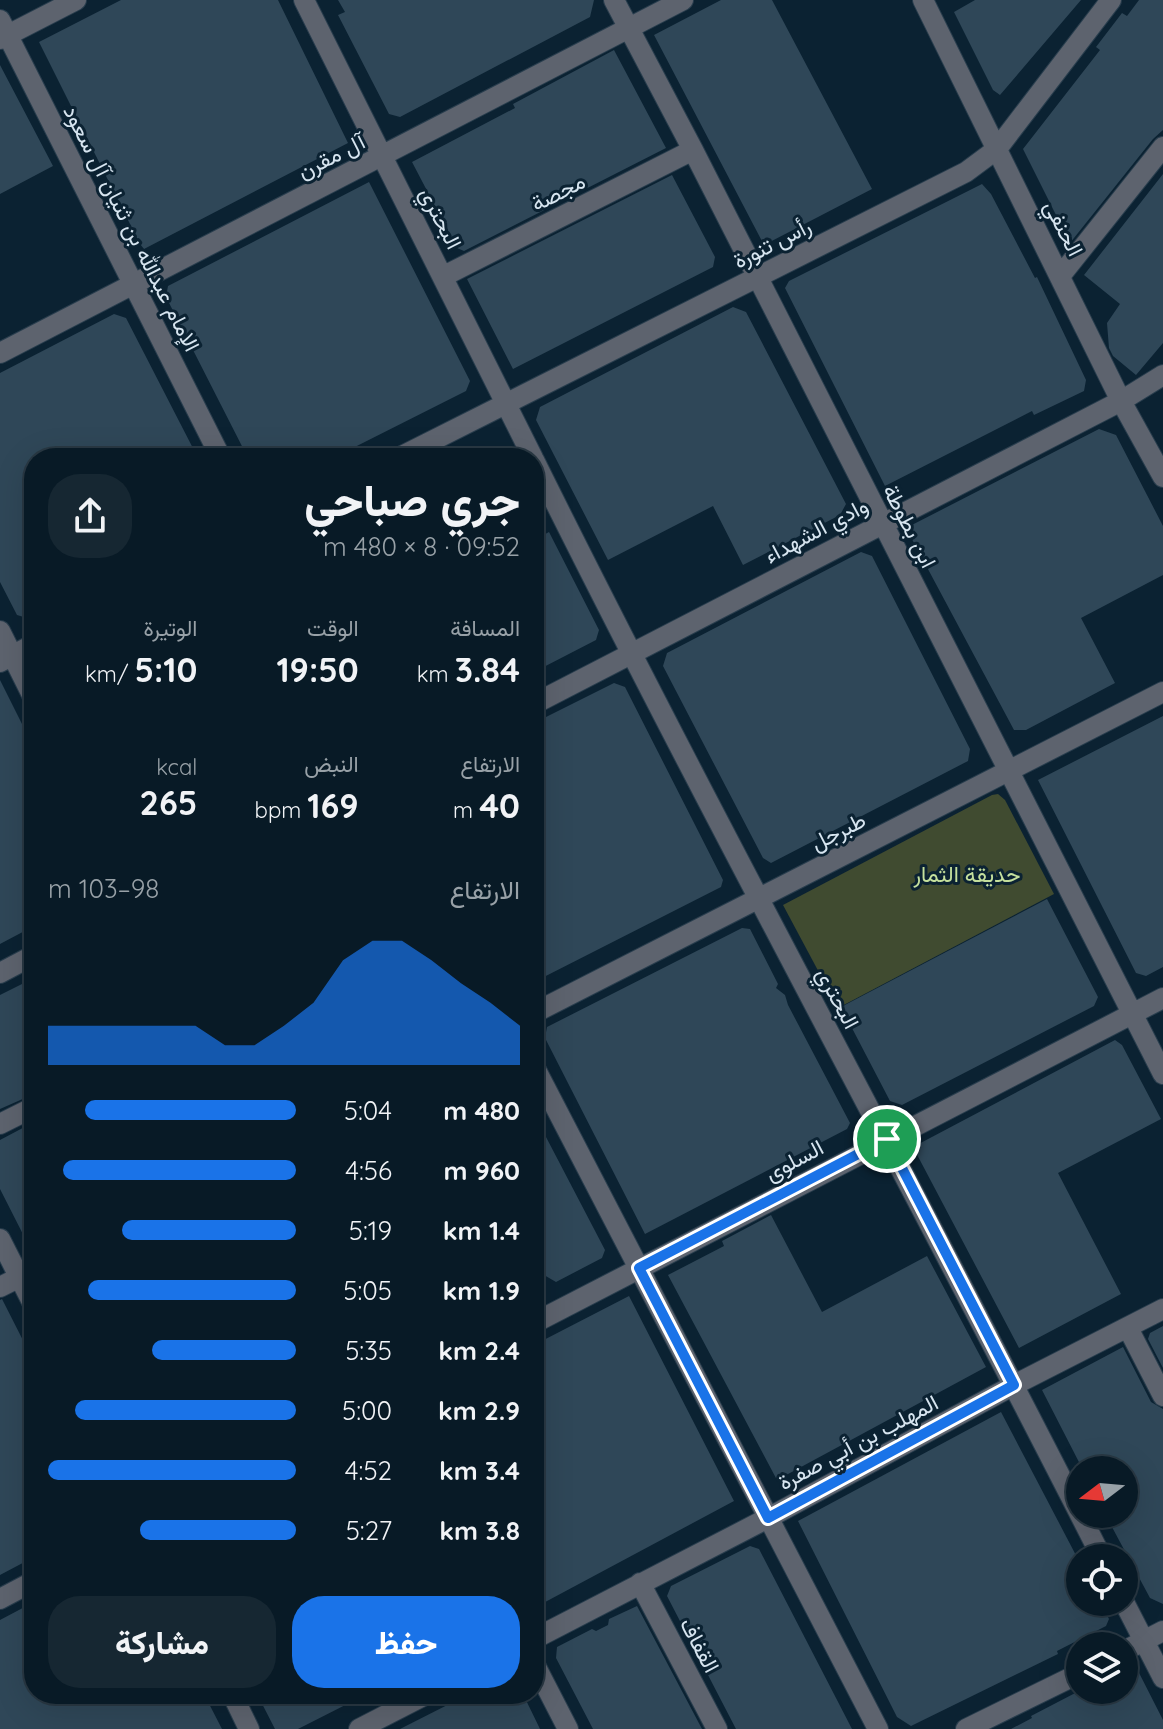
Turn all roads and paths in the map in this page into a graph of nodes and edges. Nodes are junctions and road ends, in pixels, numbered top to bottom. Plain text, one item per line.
1 (76, 0) edge
2 (304, 0) edge
3 (614, 0) edge
4 (683, 0) edge
5 (923, 0) edge
6 (1111, 0) edge
7 (629, 29) junction
8 (2, 32) edge
9 (1163, 147) edge
10 (997, 149) junction
11 (693, 150) junction
12 (384, 155) junction
13 (1061, 275) junction
14 (444, 276) junction
15 (756, 278) junction
16 (134, 286) junction
17 (0, 353) edge
18 (1163, 375) edge
19 (1121, 401) junction
20 (506, 403) junction
21 (216, 448) edge
22 (418, 448) edge
23 (528, 448) edge
24 (1163, 477) edge
25 (544, 479) edge
26 (881, 523) junction
27 (0, 631) edge
28 (24, 649) edge
29 (630, 654) junction
30 (6, 658) edge
31 (24, 684) edge
32 (1163, 692) edge
33 (544, 699) edge
34 (1009, 771) junction
35 (758, 899) junction
36 (24, 960) edge
37 (0, 973) edge
38 (1163, 998) edge
39 (544, 1008) edge
40 (1132, 1014) junction
41 (1163, 1074) edge
42 (544, 1085) edge
43 (24, 1112) edge
44 (0, 1124) edge
45 (887, 1139) junction
46 (0, 1239) edge
47 (639, 1268) junction
48 (24, 1270) edge
49 (24, 1274) edge
50 (0, 1287) edge
51 (1163, 1309) edge
52 (544, 1318) edge
53 (1128, 1328) junction
54 (1014, 1385) junction
55 (1163, 1396) edge
56 (768, 1518) junction
57 (1095, 1544) edge
58 (640, 1583) junction
59 (24, 1586) edge
60 (0, 1599) edge
61 (1131, 1616) edge
62 (1163, 1631) edge
63 (544, 1634) edge
64 (1144, 1641) junction
65 (1138, 1644) edge
66 (1163, 1678) edge
67 (1066, 1680) edge
68 (544, 1682) edge
69 (237, 1704) edge
70 (408, 1704) edge
71 (249, 1729) edge
72 (359, 1729) edge
73 (568, 1729) edge
74 (717, 1729) edge
75 (878, 1729) edge
76 (966, 1729) edge

1 - 8 street
2 - 12 street, البحتري
3 - 7 street, ابن بطوطة
4 - 7 street, آل مقرن
5 - 10 street, الحنفي
6 - 10 street, رأس تنورة
7 - 11 street, ابن بطوطة
7 - 12 street, آل مقرن
8 - 16 street, الإمام عبدالله بن ثنيان آل سعود
9 - 13 street
10 - 13 street, الحنفي
10 - 15 street, رأس تنورة
11 - 14 street, مجصة
11 - 15 street, ابن بطوطة
12 - 14 street, البحتري
12 - 16 street, آل مقرن
13 - 19 street, الحنفي
14 - 20 street, البحتري
15 - 20 street, رأس تنورة
15 - 26 street, ابن بطوطة
16 - 17 street, آل مقرن
16 - 21 street, الإمام عبدالله بن ثنيان آل سعود
18 - 19 street, وادي الشهداء
19 - 24 street, الحنفي
19 - 26 street, وادي الشهداء
20 - 22 street, رأس تنورة
20 - 23 street, البحتري
25 - 29 street, البحتري
26 - 29 street, وادي الشهداء
26 - 34 street, ابن بطوطة
27 - 30 street
28 - 30 street
29 - 33 street, وادي الشهداء
29 - 35 street, البحتري
30 - 31 street
32 - 34 street, طبرجل
34 - 35 street, طبرجل
34 - 40 street, ابن بطوطة
35 - 39 street, طبرجل
35 - 45 street, البحتري
36 - 37 street
38 - 40 street, السلوى
40 - 41 street, ابن بطوطة
40 - 45 street, السلوى
42 - 47 street
43 - 44 street
45 - 47 street, السلوى
45 - 54 street, البحتري
46 - 48 street
47 - 52 street, السلوى
47 - 56 street
49 - 50 street
51 - 53 street, المهلب بن أبي صفرة
53 - 54 street, المهلب بن أبي صفرة
53 - 55 street
54 - 56 street, المهلب بن أبي صفرة
54 - 57 street, البحتري
56 - 58 street, المهلب بن أبي صفرة
56 - 75 street
58 - 63 street, المهلب بن أبي صفرة
58 - 74 street, القفاف
59 - 60 street
61 - 64 street
62 - 64 street
64 - 65 street
64 - 66 street
67 - 76 street
68 - 73 street
69 - 71 street
70 - 72 street

